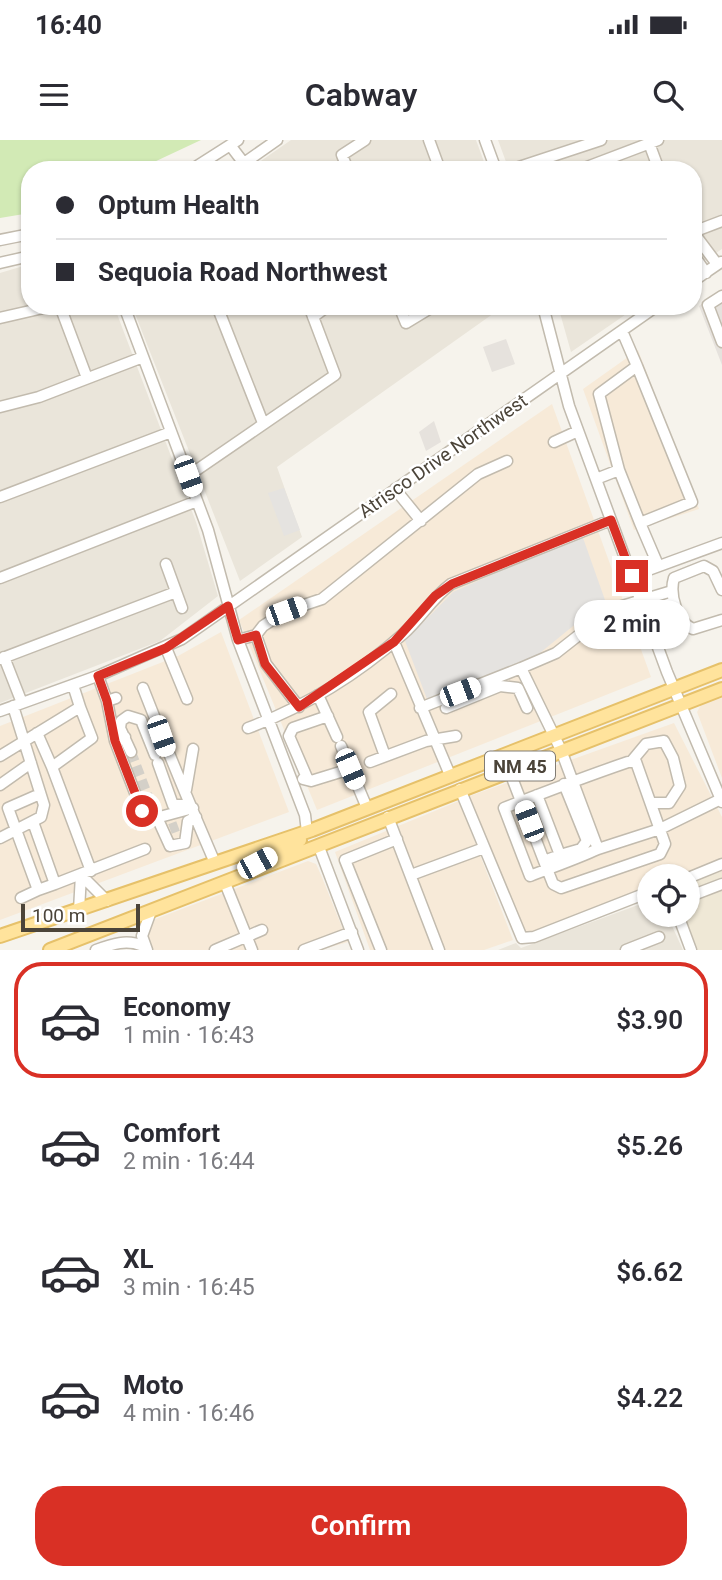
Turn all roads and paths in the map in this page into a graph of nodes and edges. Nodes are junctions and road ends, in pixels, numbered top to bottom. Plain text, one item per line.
1 (277, 140) edge
2 (365, 140) edge
3 (429, 140) edge
4 (485, 140) edge
5 (601, 140) edge
6 (654, 142) edge
7 (234, 143) edge
8 (205, 161) edge
9 (244, 161) edge
10 (254, 161) edge
11 (344, 161) edge
12 (437, 161) edge
13 (493, 161) edge
14 (537, 161) edge
15 (603, 161) edge
16 (657, 161) edge
17 (722, 221) edge
18 (702, 229) edge
19 (21, 236) edge
20 (0, 240) edge
21 (702, 242) edge
22 (21, 258) edge
23 (0, 263) edge
24 (720, 263) edge
25 (702, 266) edge
26 (706, 272) junction
27 (702, 275) edge
28 (722, 296) edge
29 (21, 313) edge
30 (63, 315) edge
31 (127, 315) edge
32 (221, 315) edge
33 (312, 315) edge
34 (402, 315) edge
35 (419, 315) edge
36 (545, 315) edge
37 (644, 315) edge
38 (0, 318) edge
39 (622, 331) junction
40 (722, 342) edge
41 (143, 356) junction
42 (637, 366) junction
43 (561, 374) junction
44 (87, 378) junction
45 (0, 407) edge
46 (263, 423) junction
47 (578, 431) junction
48 (171, 432) junction
49 (554, 442) dead end
50 (507, 461) dead end
51 (619, 470) junction
52 (188, 476) junction
53 (596, 479) junction
54 (395, 489) junction
55 (0, 497) edge
56 (197, 502) junction
57 (611, 520) junction
58 (421, 521) junction
59 (640, 523) junction
60 (722, 543) edge
61 (166, 564) dead end
62 (657, 565) junction
63 (632, 576) junction
64 (0, 578) edge
65 (672, 590) junction
66 (722, 590) edge
67 (176, 592) junction
68 (640, 598) junction
69 (674, 602) junction
70 (228, 606) junction
71 (182, 608) dead end
72 (645, 612) junction
73 (722, 620) edge
74 (256, 635) junction
75 (238, 640) junction
76 (394, 642) junction
77 (166, 648) junction
78 (2, 658) edge
79 (520, 668) junction
80 (722, 670) edge
81 (98, 676) junction
82 (73, 685) junction
83 (143, 688) dead end
84 (674, 688) junction
85 (722, 689) edge
86 (391, 694) dead end
87 (318, 695) junction
88 (187, 699) dead end
89 (17, 705) junction
90 (681, 705) junction
91 (80, 706) junction
92 (299, 707) junction
93 (420, 708) junction
94 (446, 708) dead end
95 (527, 708) dead end
96 (0, 711) edge
97 (328, 716) junction
98 (269, 720) junction
99 (248, 728) dead end
100 (291, 732) junction
101 (37, 733) junction
102 (553, 734) junction
103 (275, 736) junction
104 (456, 736) dead end
105 (120, 739) junction
106 (24, 740) junction
107 (436, 741) junction
108 (193, 749) dead end
109 (561, 750) junction
110 (131, 752) tunnel mouth
111 (0, 756) edge
112 (385, 757) junction
113 (370, 762) dead end
114 (631, 762) junction
115 (31, 763) junction
116 (52, 767) junction
117 (350, 769) junction
118 (509, 770) junction
119 (289, 774) junction
120 (450, 775) junction
121 (308, 780) junction
122 (568, 783) junction
123 (0, 785) edge
124 (460, 789) junction
125 (186, 790) junction
126 (40, 794) junction
127 (537, 795) junction
128 (721, 800) edge
129 (150, 802) tunnel mouth
130 (521, 802) junction
131 (653, 803) junction
132 (373, 806) junction
133 (4, 810) edge
134 (388, 817) junction
135 (156, 818) junction
136 (183, 820) junction
137 (33, 822) junction
138 (660, 829) junction
139 (15, 830) junction
140 (307, 832) junction
141 (0, 838) edge
142 (397, 839) junction
143 (319, 847) junction
144 (484, 848) junction
145 (145, 849) dead end
146 (597, 849) junction
147 (560, 855) junction
148 (215, 863) junction
149 (722, 864) edge
150 (546, 865) junction
151 (349, 872) junction
152 (86, 873) junction
153 (700, 873) edge
154 (244, 875) junction
155 (411, 875) junction
156 (331, 879) junction
157 (225, 883) junction
158 (55, 884) junction
159 (722, 884) edge
160 (38, 890) junction
161 (700, 892) edge
162 (637, 896) edge
163 (21, 898) dead end
164 (107, 901) junction
165 (362, 906) junction
166 (79, 910) junction
167 (151, 911) junction
168 (344, 913) junction
169 (45, 920) junction
170 (682, 927) edge
171 (0, 928) edge
172 (262, 930) dead end
173 (352, 932) junction
174 (0, 936) edge
175 (247, 936) junction
176 (659, 937) dead end
177 (145, 948) edge
178 (50, 950) edge
179 (96, 950) edge
180 (215, 950) edge
181 (252, 950) edge
182 (304, 950) edge
183 (358, 950) edge
184 (381, 950) edge
185 (439, 950) edge
186 (626, 950) edge
187 (691, 950) edge

1 - 10 street
2 - 11 street
3 - 12 street
4 - 13 street
5 - 14 street
6 - 15 street
6 - 16 street
7 - 8 street
7 - 9 street
17 - 18 street
19 - 20 street
21 - 24 street
22 - 23 street
24 - 26 street
25 - 26 street
26 - 27 street
28 - 40 street
29 - 38 street
30 - 44 street
31 - 41 street
32 - 46 street
33 - 46 street
34 - 35 street
36 - 43 street
37 - 39 street, Atrisco Drive Northwest
39 - 42 street
39 - 43 street, Atrisco Drive Northwest
41 - 44 street
41 - 48 street
42 - 51 street
42 - 59 street
43 - 47 street
43 - 54 street, Atrisco Drive Northwest
44 - 45 street
46 - 52 street
47 - 49 street
47 - 53 street
48 - 52 street
48 - 55 street
50 - 58 street
51 - 53 street
51 - 59 street
52 - 56 street
53 - 57 street
54 - 58 street
54 - 70 street, Atrisco Drive Northwest
56 - 64 street
56 - 70 street
57 - 63 street
57 - 76 street
58 - 74 street
59 - 62 street
60 - 62 street
61 - 67 street
62 - 63 street
63 - 68 street
65 - 66 street
65 - 68 street
65 - 69 street
67 - 71 street
67 - 78 street
68 - 72 street
68 - 79 street
69 - 72 street
69 - 73 street
70 - 75 street
70 - 77 street, Atrisco Drive Northwest
72 - 84 street
74 - 75 street
74 - 92 street
75 - 98 street
76 - 87 street
76 - 93 street
77 - 81 street, Atrisco Drive Northwest
77 - 88 street
78 - 89 street
79 - 93 street
79 - 102 street
80 - 84 main road, NM 45
81 - 82 street, Atrisco Drive Northwest
81 - 105 street
82 - 89 street, Atrisco Drive Northwest
82 - 91 street
83 - 125 street
84 - 90 street
84 - 102 main road, NM 45
85 - 90 main road, NM 45
86 - 112 street
87 - 92 street
87 - 97 street
89 - 96 street, Atrisco Drive Northwest
89 - 106 street
90 - 109 main road, NM 45
90 - 128 street
91 - 101 street
91 - 116 street
92 - 98 street
93 - 107 street
94 - 95 street
97 - 100 street
97 - 117 street
98 - 99 street
98 - 103 street
100 - 103 street
100 - 121 street
101 - 106 street
101 - 116 street
102 - 109 street
102 - 120 main road, NM 45
103 - 119 street
104 - 107 street
105 - 110 street
105 - 135 street
105 - 136 street
106 - 111 street
106 - 115 street
107 - 112 street
107 - 120 street
108 - 125 street
109 - 118 main road, NM 45
109 - 122 street
112 - 113 street
114 - 122 street
114 - 131 street
114 - 131 street
115 - 123 street
115 - 126 street
116 - 152 street
117 - 121 street
117 - 132 street
118 - 124 main road, NM 45
118 - 130 street
119 - 121 street
119 - 140 street
120 - 132 main road, NM 45
122 - 127 street
122 - 146 street
122 - 147 street
124 - 134 main road, NM 45
124 - 144 street
125 - 136 street
126 - 133 street
126 - 137 street
127 - 130 street
127 - 147 street
128 - 138 street
129 - 135 street
130 - 150 street
130 - 150 street
131 - 138 street
132 - 140 main road, NM 45
132 - 143 main road
133 - 139 street
134 - 142 street
134 - 143 main road, NM 45
135 - 136 street
135 - 136 street
136 - 148 street
137 - 139 street
137 - 158 street
138 - 146 street
138 - 150 street
139 - 141 street
139 - 160 street
140 - 148 main road, NM 45
140 - 154 main road
142 - 151 street
142 - 155 street
143 - 154 main road, NM 45
143 - 156 street
144 - 155 street
144 - 162 street
145 - 152 street
146 - 150 street
147 - 150 street
148 - 164 main road, NM 45
149 - 153 street
151 - 156 street
151 - 165 street
152 - 158 street
152 - 164 street
152 - 166 street
154 - 157 main road, NM 45
155 - 185 street
156 - 168 street
157 - 167 main road, NM 45
157 - 175 street
158 - 160 street
159 - 161 street
160 - 163 street
164 - 166 main road, NM 45
165 - 168 street
165 - 184 street
166 - 169 main road, NM 45
167 - 177 street
167 - 178 main road, NM 45
168 - 173 street
169 - 171 main road
169 - 174 main road, NM 45
170 - 187 street
172 - 175 street
173 - 182 street
173 - 183 street
175 - 180 street
175 - 181 street
176 - 186 street
177 - 179 street

